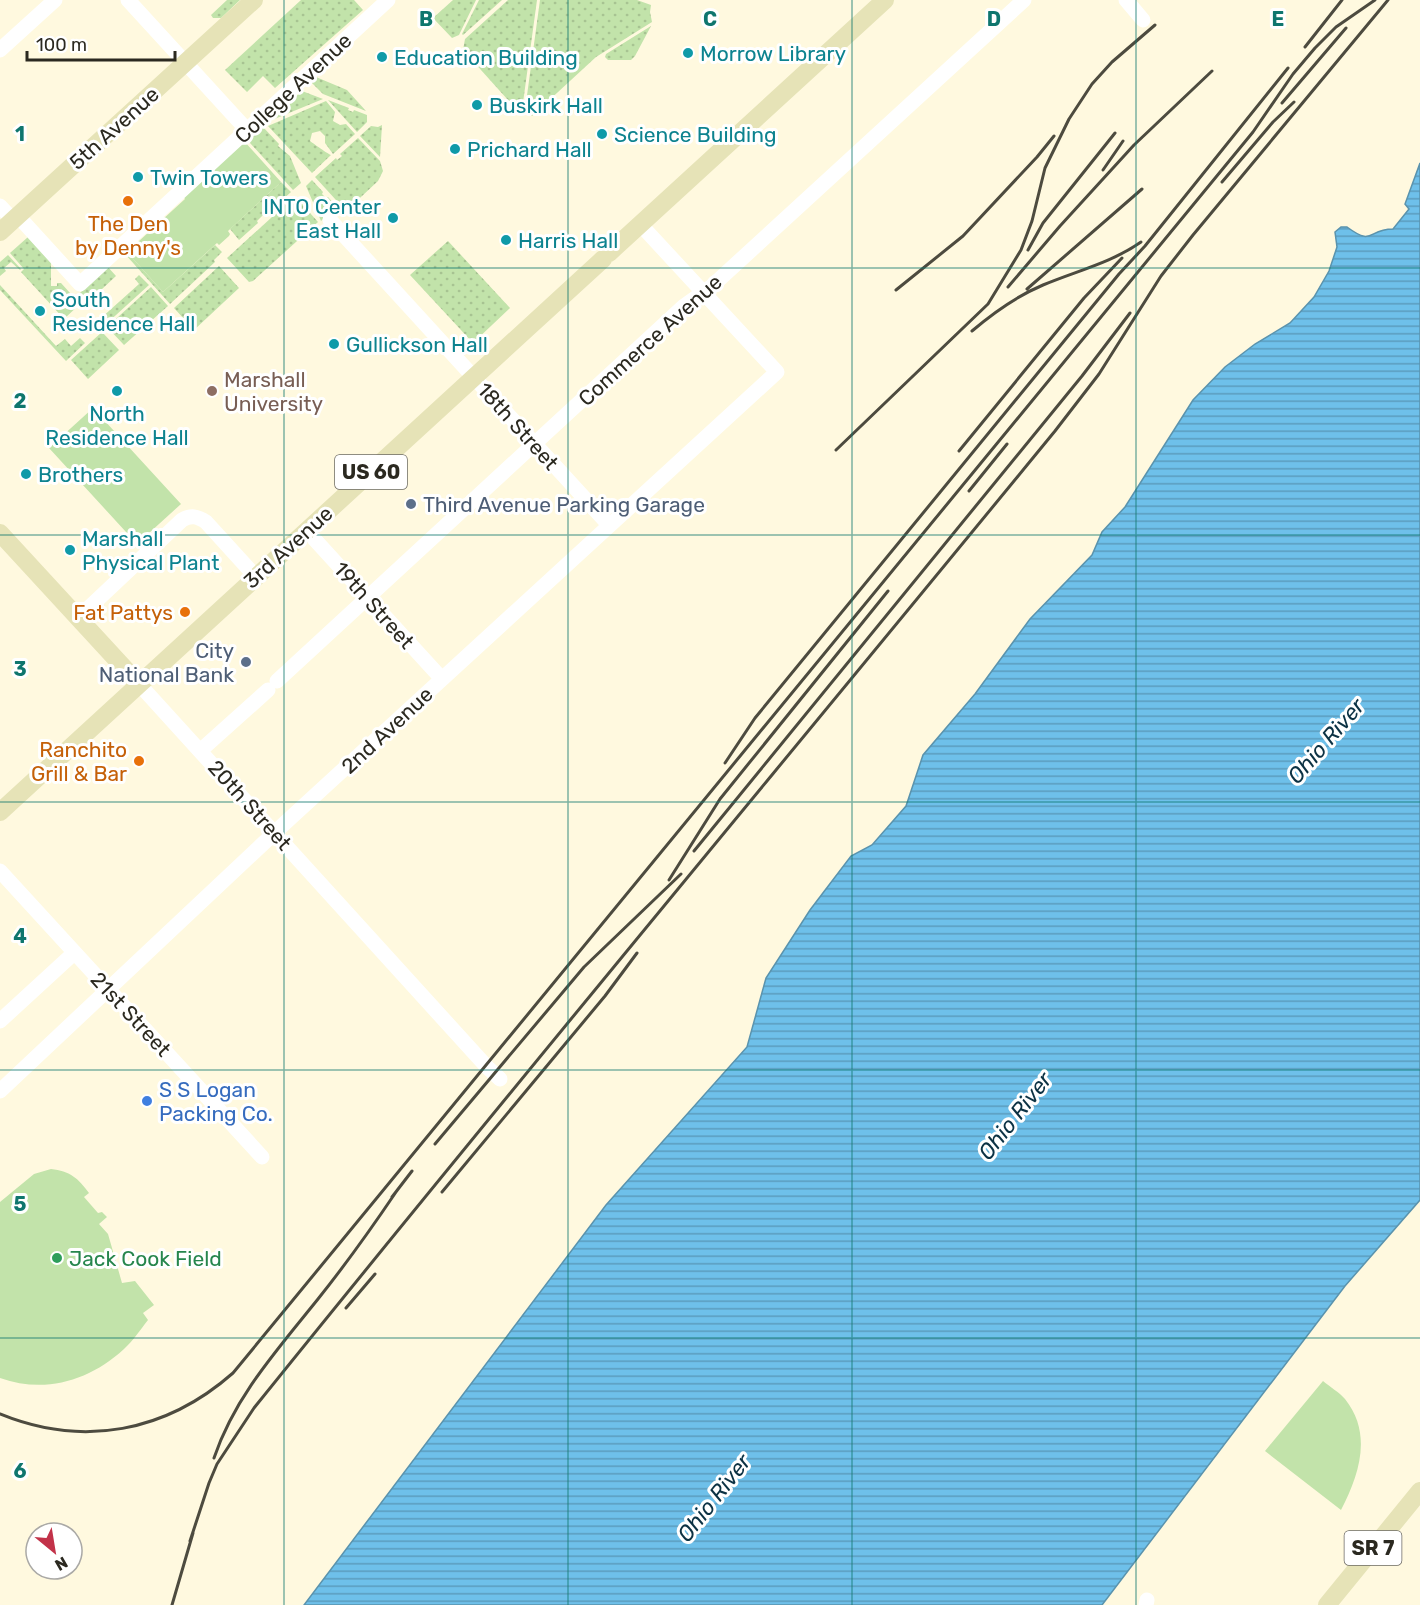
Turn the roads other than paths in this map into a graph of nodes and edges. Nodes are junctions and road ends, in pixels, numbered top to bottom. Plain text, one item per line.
1 (55, 0) edge
2 (128, 0) edge
3 (254, 0) edge
4 (388, 0) edge
5 (885, 0) edge
6 (1024, 0) edge
7 (1126, 0) edge
8 (1143, 20) dead end
9 (0, 50) edge
10 (186, 62) junction
11 (247, 130) junction
12 (0, 206) edge
13 (330, 220) dead end
14 (11, 223) edge
15 (640, 225) junction
16 (704, 291) junction
17 (474, 377) junction
18 (534, 444) junction
19 (609, 525) junction
20 (307, 531) junction
21 (0, 533) edge
22 (256, 577) junction
23 (368, 598) junction
24 (78, 618) junction
25 (442, 679) junction
26 (139, 684) junction
27 (200, 751) junction
28 (0, 812) edge
29 (275, 832) junction
30 (0, 871) edge
31 (74, 953) junction
32 (108, 991) junction
33 (0, 1021) edge
34 (500, 1079) dead end
35 (0, 1091) edge
36 (262, 1157) dead end
37 (1420, 1491) edge
38 (1327, 1605) edge

1 - 9 street
2 - 10 street
3 - 10 main road, 5th Avenue
4 - 11 street, College Avenue
5 - 15 main road, 3rd Avenue / US 60
6 - 16 street, Commerce Avenue
7 - 8 street
10 - 11 street
10 - 14 main road, 5th Avenue
11 - 14 street, College Avenue
12 - 14 street
13 - 17 street, 18th Street
15 - 16 street
15 - 17 main road, 3rd Avenue / US 60
16 - 18 street, Commerce Avenue
16 - 19 street, 2nd Avenue
17 - 18 street, 18th Street
17 - 20 main road, 3rd Avenue / US 60
18 - 19 street, 18th Street
18 - 23 street, Commerce Avenue
19 - 25 street, 2nd Avenue
20 - 22 main road, 3rd Avenue / US 60
20 - 23 street, 19th Street
21 - 24 main road, 20th Street
22 - 24 street
22 - 26 main road, 3rd Avenue / US 60
23 - 25 street, 19th Street
23 - 27 street, Commerce Avenue
24 - 26 main road, 20th Street
25 - 29 street, 2nd Avenue
26 - 27 street, 20th Street
26 - 28 main road, 3rd Avenue / US 60
27 - 29 street, 20th Street
29 - 32 street, 2nd Avenue
29 - 34 street, 20th Street
30 - 31 street, 21st Street
31 - 32 street, 21st Street
31 - 33 street
32 - 35 street, 2nd Avenue
32 - 36 street, 21st Street
37 - 38 main road, SR 7

